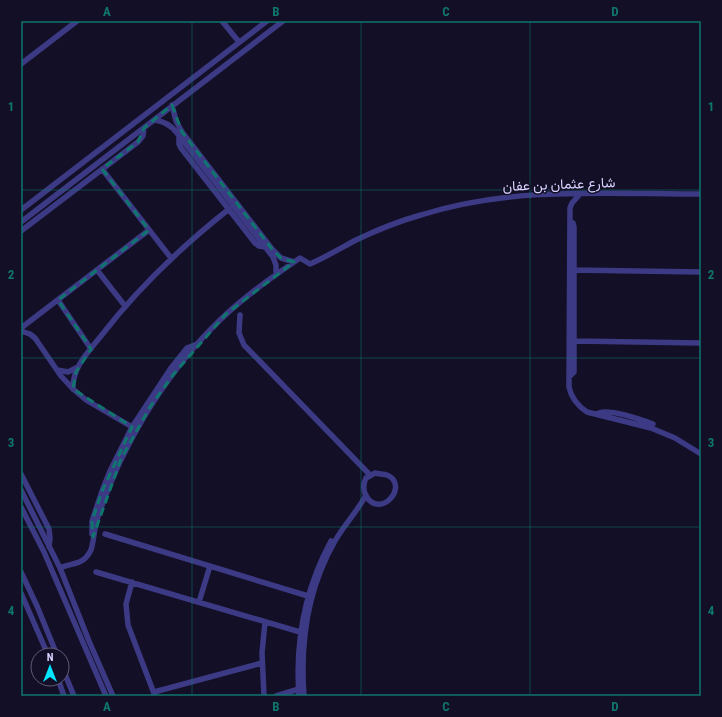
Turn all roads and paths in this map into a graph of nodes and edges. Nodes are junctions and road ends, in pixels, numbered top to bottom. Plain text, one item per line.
1 (77, 21) edge
2 (222, 21) edge
3 (267, 21) edge
4 (283, 21) edge
5 (239, 42) junction
6 (21, 64) edge
7 (172, 105) junction
8 (154, 120) junction
9 (144, 128) junction
10 (179, 135) junction
11 (76, 168) junction
12 (102, 169) junction
13 (66, 175) junction
14 (82, 176) junction
15 (72, 183) junction
16 (580, 194) junction
17 (701, 194) edge
18 (229, 209) junction
19 (21, 210) edge
20 (21, 222) edge
21 (149, 230) junction
22 (21, 231) edge
23 (265, 247) junction
24 (171, 258) junction
25 (294, 262) junction
26 (97, 270) junction
27 (572, 270) junction
28 (701, 272) edge
29 (276, 274) junction
30 (58, 300) junction
31 (125, 306) junction
32 (240, 315) dead end
33 (21, 328) edge
34 (21, 331) edge
35 (574, 341) junction
36 (701, 343) edge
37 (198, 344) junction
38 (90, 349) junction
39 (78, 367) junction
40 (57, 370) junction
41 (569, 377) junction
42 (73, 389) junction
43 (597, 414) junction
44 (132, 427) junction
45 (701, 450) edge
46 (701, 454) edge
47 (21, 474) edge
48 (370, 475) junction
49 (21, 490) edge
50 (366, 495) junction
51 (21, 507) edge
52 (105, 534) dead end
53 (94, 537) junction
54 (330, 541) dead end
55 (48, 547) junction
56 (210, 566) junction
57 (60, 568) junction
58 (21, 572) edge
59 (96, 572) dead end
60 (132, 582) junction
61 (21, 593) edge
62 (308, 596) junction
63 (199, 602) junction
64 (265, 622) junction
65 (300, 632) junction
66 (45, 647) edge
67 (54, 647) edge
68 (262, 663) junction
69 (70, 686) edge
70 (299, 689) junction
71 (155, 694) edge
72 (74, 696) edge
73 (106, 696) edge
74 (112, 696) edge
75 (264, 696) edge
76 (276, 696) edge
77 (299, 696) edge
78 (304, 696) edge

1 - 6 street
2 - 5 street
3 - 5 street
4 - 7 street
5 - 11 street
7 - 8 street
7 - 25 street
8 - 9 street
8 - 10 street
9 - 12 street
9 - 14 street
10 - 18 street
10 - 23 street
11 - 13 street
11 - 14 street
12 - 21 street
12 - 22 street
13 - 15 street
13 - 19 street
14 - 15 street
15 - 20 street
16 - 17 street, شارع عثمان بن عفان
16 - 25 street, شارع عثمان بن عفان
16 - 27 street
18 - 23 street
18 - 24 street
21 - 24 street
21 - 26 street
23 - 29 street
24 - 31 street
25 - 29 street
26 - 30 street
26 - 31 street
27 - 28 street
27 - 35 street
27 - 41 street
29 - 37 street
30 - 33 street
30 - 38 street
31 - 38 street
32 - 48 street
34 - 40 street
35 - 36 street
35 - 41 street
37 - 44 street
37 - 53 street
38 - 39 street
39 - 40 street
39 - 42 street
40 - 42 street
41 - 43 street
42 - 44 street
43 - 45 street
43 - 46 street
44 - 53 street
47 - 55 street
48 - 50 street
48 - 50 street
49 - 55 street
50 - 78 street
51 - 73 street
52 - 56 street
53 - 57 street
54 - 62 street
55 - 57 street
56 - 62 street
56 - 63 street
57 - 74 street
58 - 67 street
59 - 60 street
60 - 63 street
60 - 71 street
61 - 66 street
62 - 65 street
63 - 64 street
64 - 65 street
64 - 68 street
65 - 70 street
68 - 71 street
68 - 75 street
69 - 72 street
70 - 76 street
70 - 77 street

